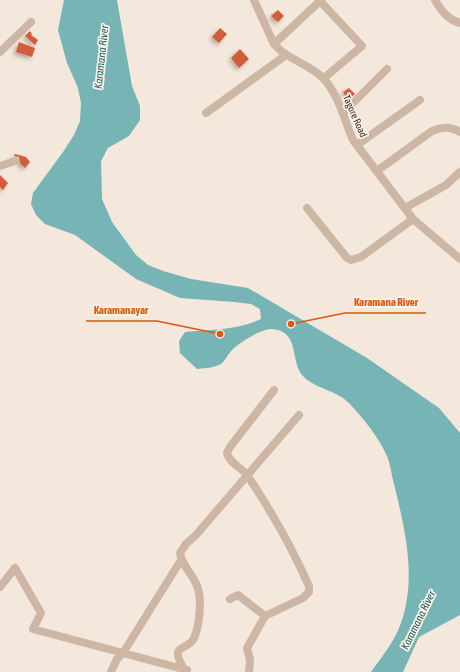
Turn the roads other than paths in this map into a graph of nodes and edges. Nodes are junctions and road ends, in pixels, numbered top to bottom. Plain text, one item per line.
1 (254, 0) edge
2 (436, 0) edge
3 (321, 1) edge
4 (31, 22) dead end
5 (460, 23) edge
6 (274, 44) junction
7 (0, 52) edge
8 (286, 55) junction
9 (387, 69) dead end
10 (324, 78) junction
11 (420, 100) dead end
12 (206, 113) dead end
13 (343, 113) junction
14 (460, 132) edge
15 (358, 145) junction
16 (15, 161) dead end
17 (0, 166) edge
18 (377, 171) junction
19 (460, 172) edge
20 (307, 208) dead end
21 (404, 208) junction
22 (413, 219) junction
23 (460, 259) edge
24 (274, 390) dead end
25 (299, 415) dead end
26 (248, 475) junction
27 (181, 560) junction
28 (0, 587) edge
29 (230, 599) dead end
30 (265, 616) junction
31 (123, 653) junction
32 (187, 670) edge
33 (112, 672) edge
34 (249, 672) edge

1 - 6 street, Tagore Road
2 - 5 street
3 - 6 street
3 - 10 street
4 - 7 street
6 - 8 street, Tagore Road
8 - 10 street, Tagore Road
8 - 12 street
9 - 13 street
10 - 13 street, Tagore Road
11 - 15 street
13 - 15 street, Tagore Road
14 - 18 street
15 - 18 street, Tagore Road
16 - 17 street
18 - 21 street, Tagore Road
19 - 21 street
20 - 22 street
21 - 22 street, Tagore Road
22 - 23 street, Tagore Road
24 - 26 street
25 - 26 street
26 - 27 street
26 - 30 street
27 - 31 street
27 - 32 street
28 - 31 street
29 - 30 street
30 - 34 street
31 - 32 street
31 - 33 street

